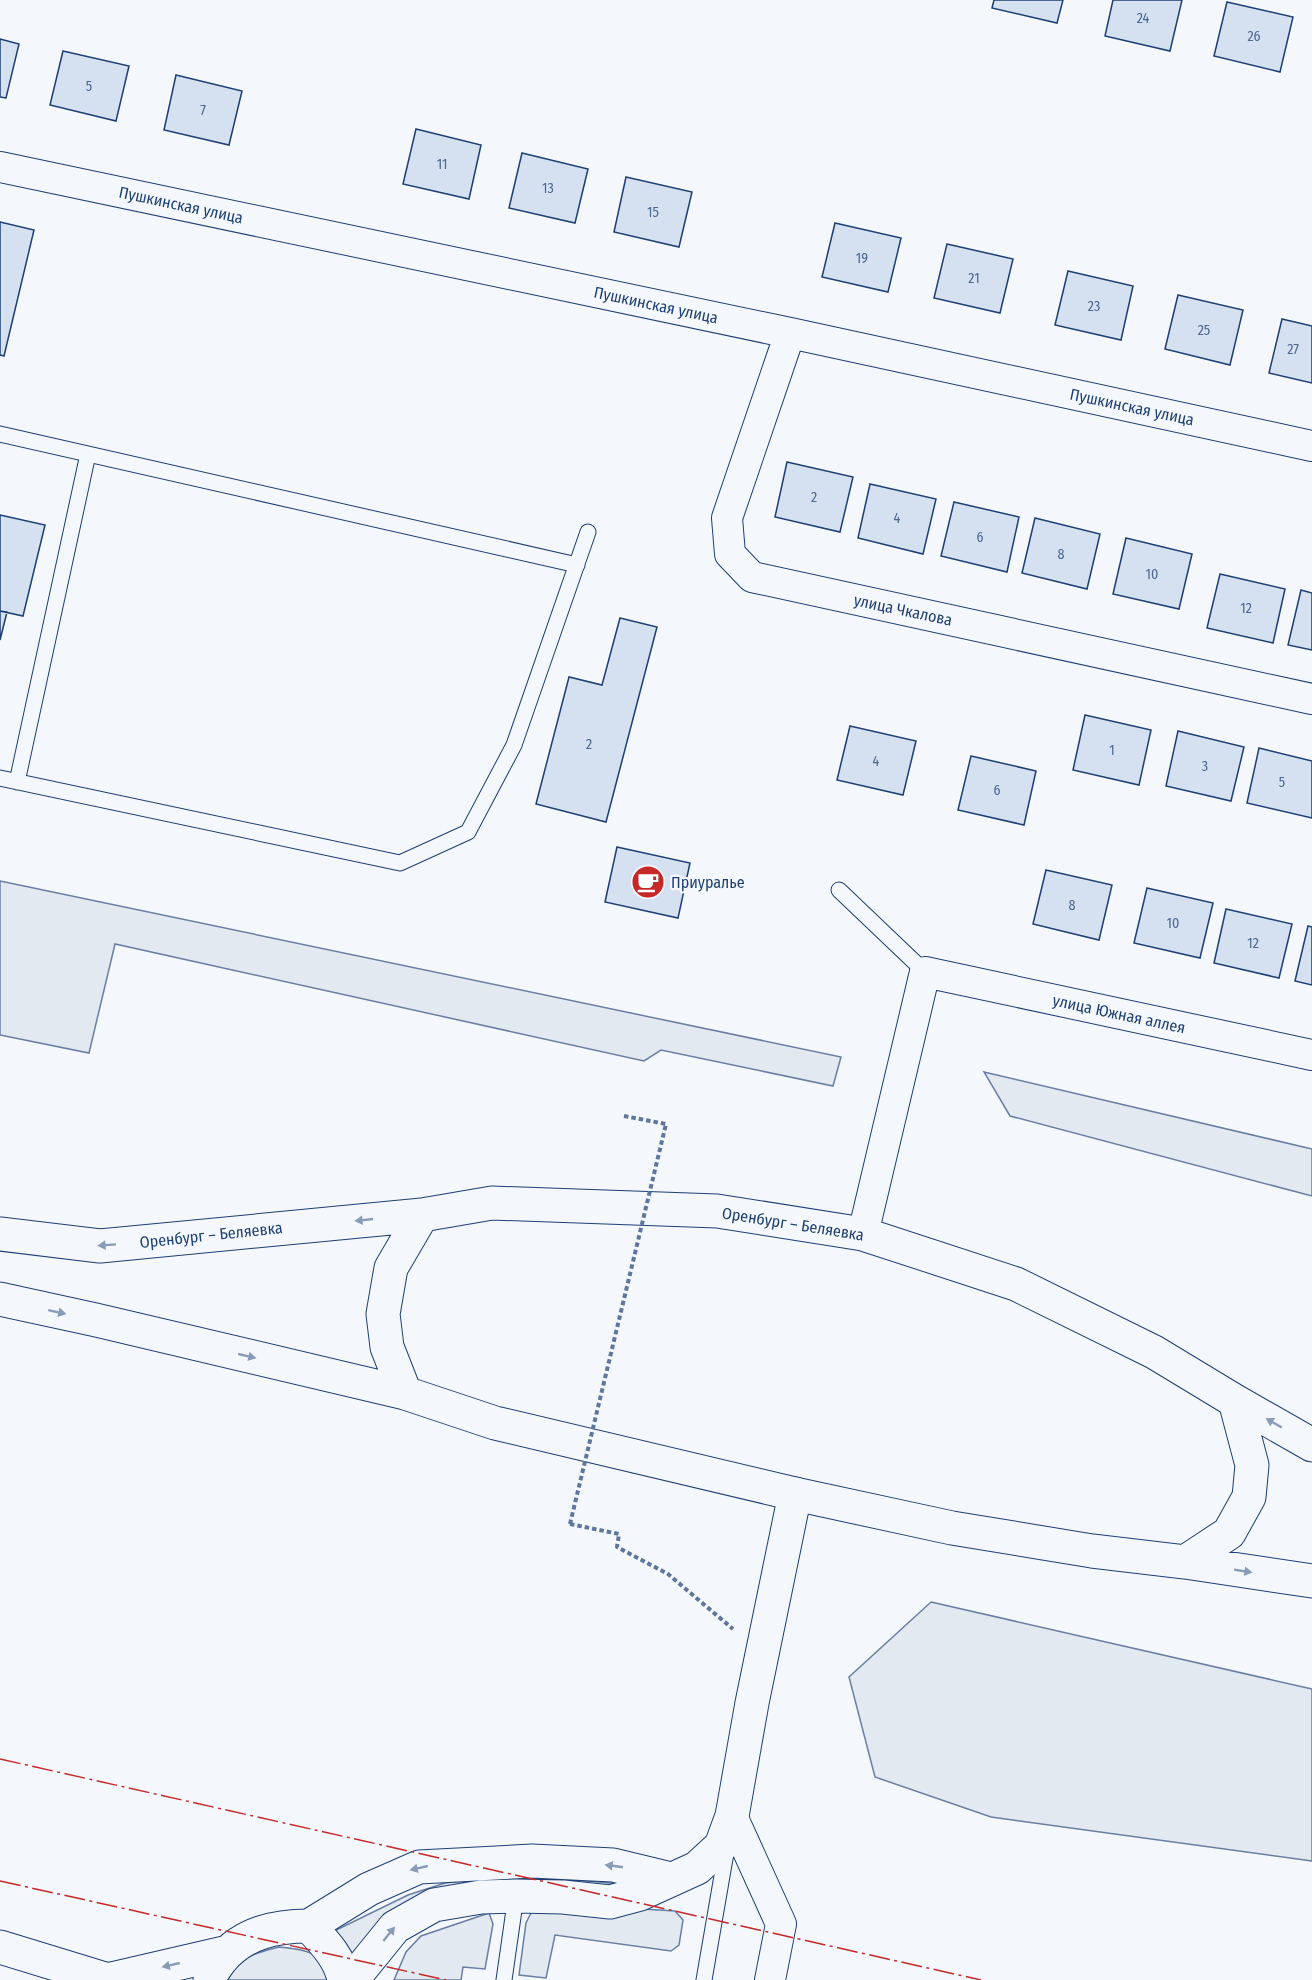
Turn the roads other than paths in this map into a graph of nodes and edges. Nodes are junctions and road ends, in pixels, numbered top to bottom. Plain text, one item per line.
1 (0, 167) edge
2 (790, 333) junction
3 (0, 434) edge
4 (1312, 446) edge
5 (88, 454) junction
6 (588, 532) dead end
7 (577, 565) junction
8 (1312, 699) edge
9 (0, 778) edge
10 (17, 782) junction
11 (838, 890) dead end
12 (925, 972) junction
13 (1312, 1055) edge
14 (422, 1215) junction
15 (0, 1234) edge
16 (863, 1234) junction
17 (0, 1299) edge
18 (405, 1393) junction
19 (1236, 1401) junction
20 (1312, 1444) edge
21 (795, 1494) junction
22 (1185, 1562) junction
23 (1312, 1581) edge
24 (732, 1816) junction
25 (671, 1879) junction
26 (516, 1896) junction
27 (309, 1926) junction
28 (0, 1947) edge
29 (228, 1952) junction
30 (107, 1980) edge
31 (210, 1980) edge
32 (344, 1980) edge
33 (352, 1980) edge
34 (504, 1980) edge
35 (704, 1980) edge
36 (770, 1980) edge

1 - 2 street, Пушкинская улица
2 - 4 street, Пушкинская улица
2 - 8 street, улица Чкалова
3 - 5 lane
5 - 7 lane
5 - 10 lane
6 - 7 lane
7 - 10 lane
9 - 10 lane
11 - 12 lane
12 - 13 street, улица Южная аллея
12 - 16 street
14 -> 15 main road, Оренбург – Беляевка
14 - 16 main road, Оренбург – Беляевка
14 - 18 main road
16 - 19 main road, Оренбург – Беляевка
17 -> 18 main road
18 - 21 main road
20 -> 19 main road, Оренбург – Беляевка
19 - 22 main road
21 - 22 main road
21 - 24 main road
22 -> 23 main road
24 - 25 main road
24 - 35 lane
24 - 36 street
25 - 26 main road
25 -> 27 main road
33 -> 26 main road
26 - 34 lane
27 - 29 main road
27 - 32 main road
28 - 30 main road
29 -> 30 main road
29 - 31 main road

